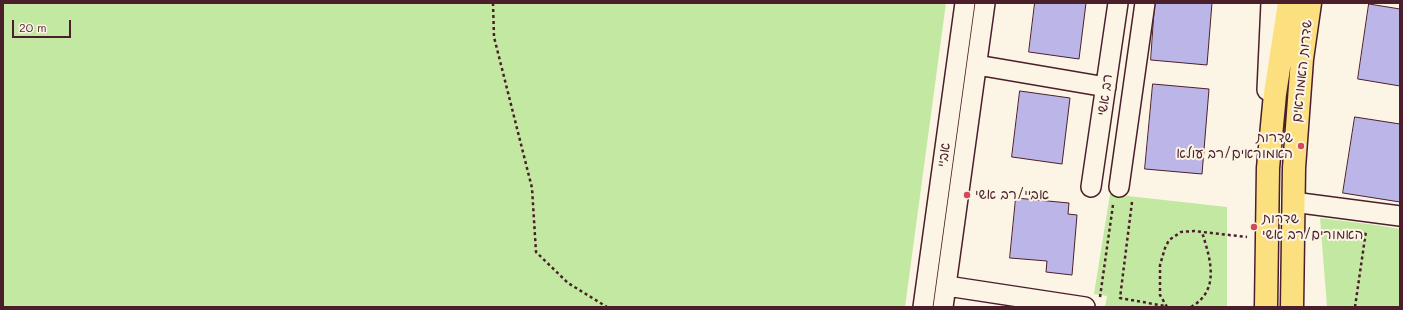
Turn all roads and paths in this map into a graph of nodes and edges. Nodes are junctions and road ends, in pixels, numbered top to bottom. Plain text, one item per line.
1 (493, 3) edge
2 (965, 3) edge
3 (986, 3) edge
4 (1118, 3) edge
5 (1145, 3) edge
6 (1271, 3) edge
7 (1289, 3) edge
8 (1310, 3) edge
9 (977, 65) junction
10 (1106, 87) junction
11 (1091, 187) dead end
12 (1120, 195) junction
13 (1293, 202) junction
14 (1400, 216) edge
15 (1266, 230) junction
16 (1359, 230) dead end
17 (1202, 232) junction
18 (1292, 259) junction
19 (947, 286) junction
20 (1199, 301) junction
21 (1083, 305) edge
22 (1166, 306) edge
23 (607, 307) edge
24 (923, 307) edge
25 (944, 307) edge
26 (1191, 307) edge
27 (1200, 307) edge
28 (1266, 307) edge
29 (1292, 307) edge
30 (1298, 307) edge
31 (1355, 307) edge

1 - 23 path
2 - 24 street, אביי
3 - 9 street, אביי
4 - 10 street, רב אשי
5 - 12 street
6 - 15 street
7 - 15 main road, שדרות האמוראים
8 - 13 main road, שדרות האמוראים
9 - 10 street
9 - 19 street, אביי
10 - 11 street, רב אשי
12 - 21 path
12 - 22 path
13 - 14 street
13 - 18 main road, שדרות האמוראים
15 - 17 path
15 - 28 main road, שדרות האמוראים
16 - 31 path
17 - 20 path
17 - 22 path
18 - 29 main road, שדרות האמוראים
18 - 30 street
19 - 21 street
19 - 25 street, אביי
20 - 26 path
20 - 27 path

